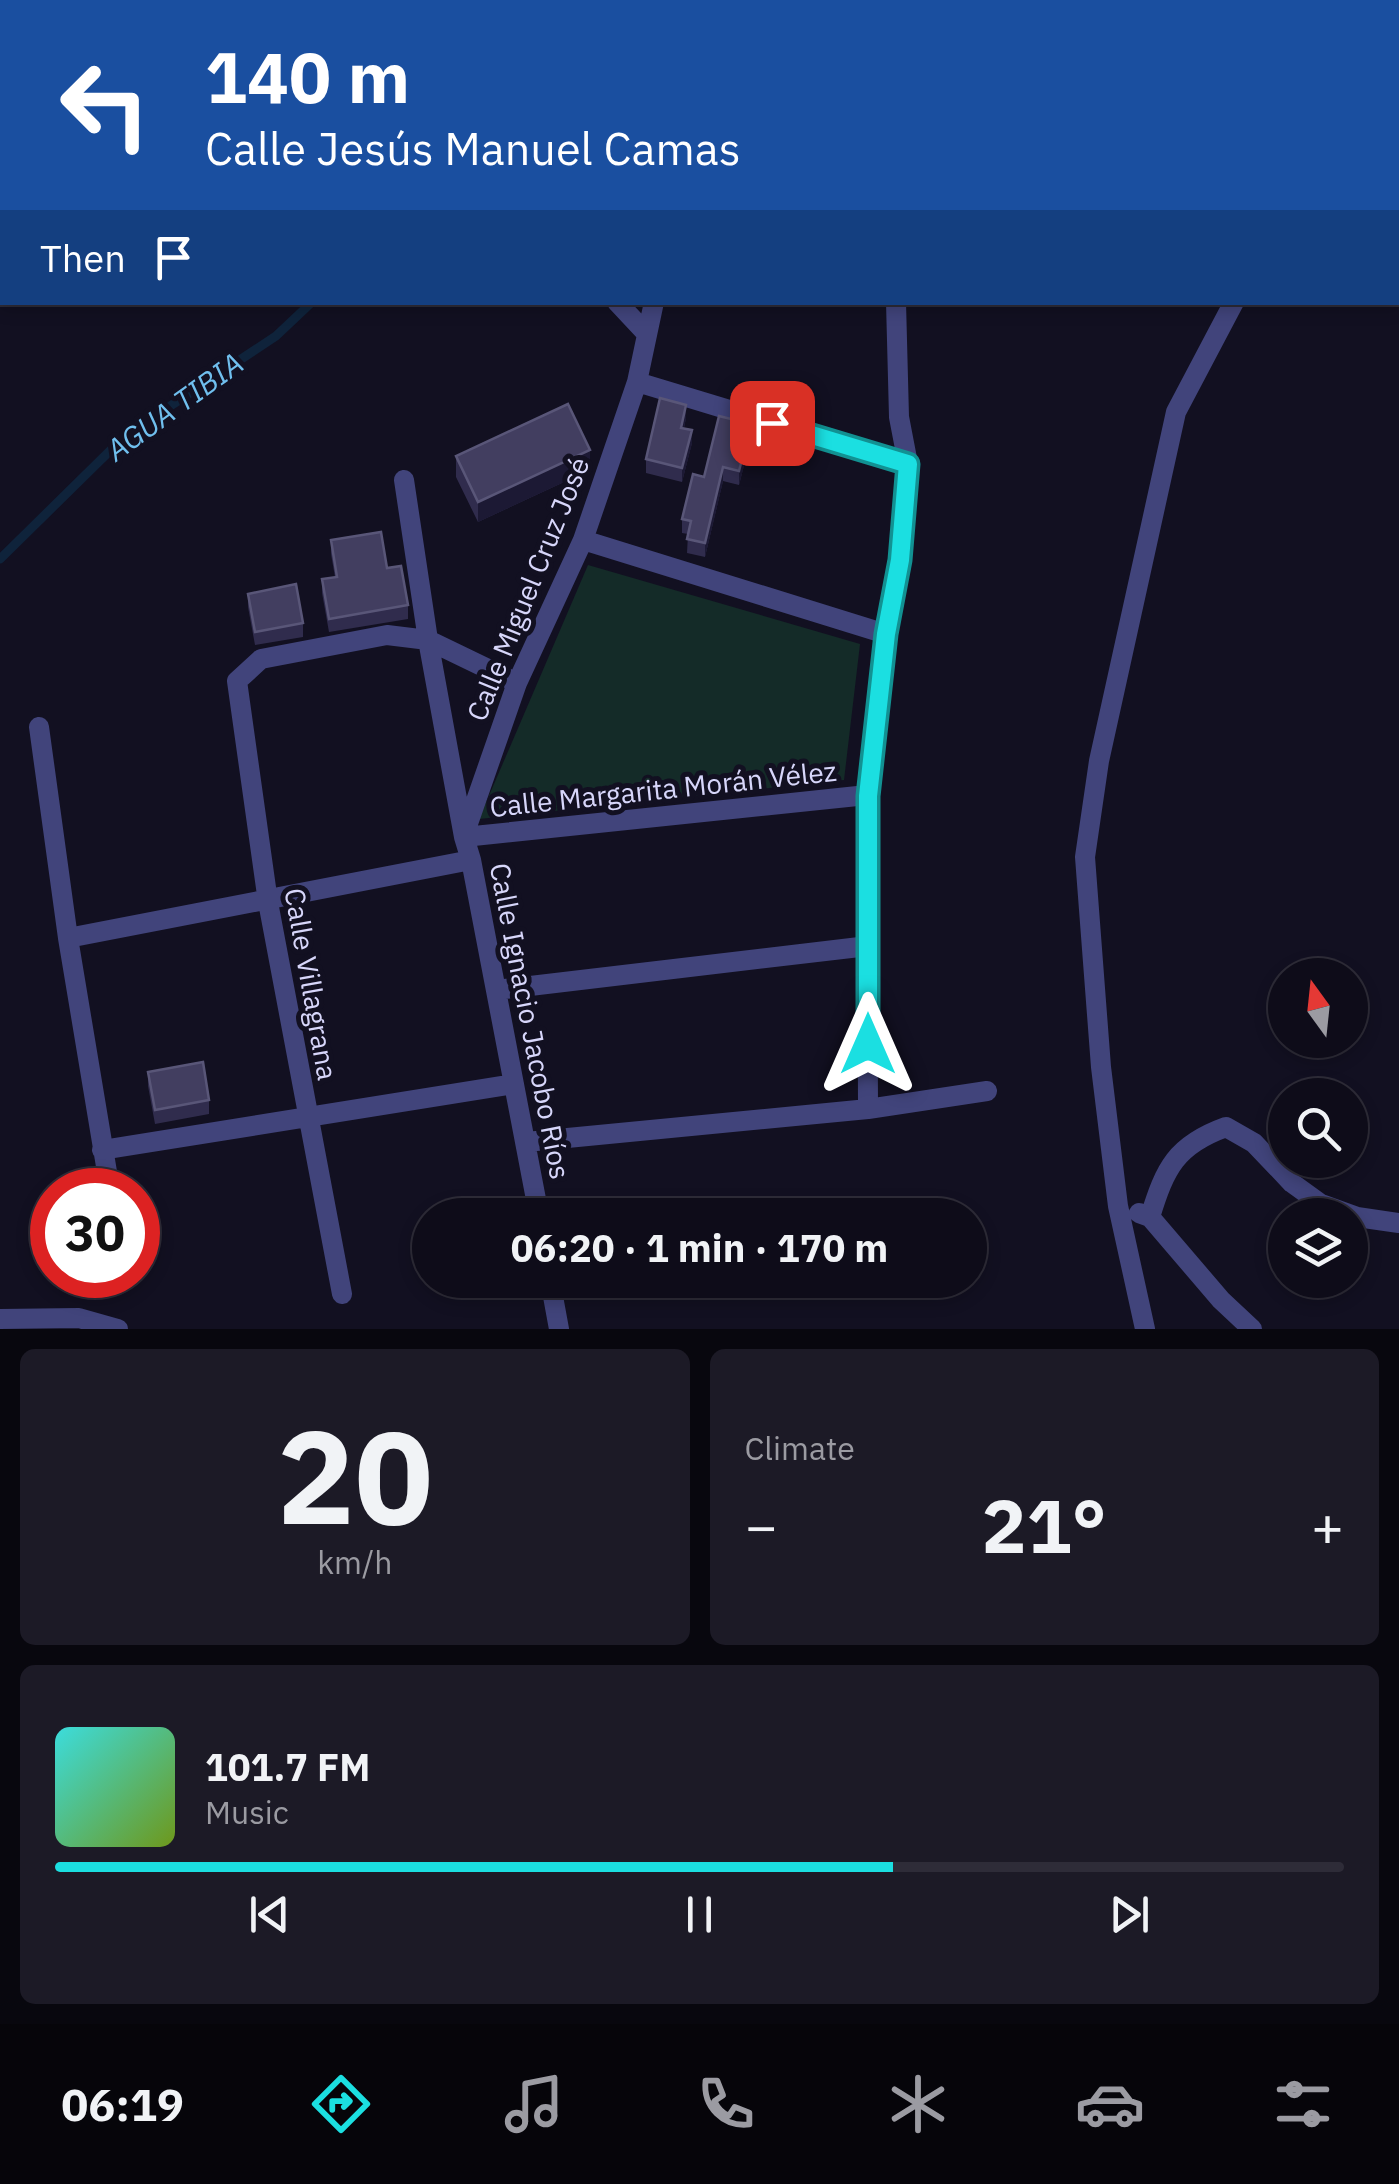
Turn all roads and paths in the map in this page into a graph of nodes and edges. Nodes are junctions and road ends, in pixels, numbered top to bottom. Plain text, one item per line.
1 (620, 305) edge
2 (653, 305) edge
3 (896, 305) edge
4 (1232, 305) edge
5 (646, 332) junction
6 (636, 382) junction
7 (908, 464) junction
8 (404, 480) dead end
9 (583, 540) junction
10 (886, 634) junction
11 (428, 640) junction
12 (517, 683) junction
13 (39, 727) dead end
14 (868, 796) junction
15 (464, 837) junction
16 (472, 860) junction
17 (268, 902) junction
18 (68, 938) junction
19 (868, 946) junction
20 (496, 990) junction
21 (514, 1084) junction
22 (988, 1091) dead end
23 (868, 1109) junction
24 (308, 1118) junction
25 (526, 1142) junction
26 (102, 1150) junction
27 (106, 1168) edge
28 (536, 1198) edge
29 (1118, 1206) junction
30 (1150, 1217) junction
31 (1399, 1223) edge
32 (342, 1294) dead end
33 (553, 1298) edge
34 (0, 1319) edge
35 (118, 1329) edge
36 (559, 1329) edge
37 (1146, 1329) edge
38 (1252, 1329) edge

1 - 5 street
2 - 5 street, Calle Miguel Cruz José
3 - 7 street
4 - 29 street
5 - 6 street, Calle Miguel Cruz José
6 - 7 street
6 - 9 street, Calle Miguel Cruz José
7 - 10 street
8 - 11 street, Calle Ignacio Jacobo Ríos
9 - 10 street
9 - 12 street, Calle Miguel Cruz José
10 - 14 street
11 - 12 street
11 - 15 street, Calle Ignacio Jacobo Ríos
11 - 17 street, Calle Villagrana
12 - 15 street, Calle Miguel Cruz José
13 - 18 street
14 - 15 street, Calle Margarita Morán Vélez
14 - 19 street
15 - 16 street, Calle Ignacio Jacobo Ríos
16 - 17 street
16 - 20 street, Calle Ignacio Jacobo Ríos
17 - 18 street
17 - 24 street, Calle Villagrana
18 - 26 street
19 - 20 street
19 - 23 street
20 - 21 street, Calle Ignacio Jacobo Ríos
21 - 24 street
21 - 25 street, Calle Ignacio Jacobo Ríos
22 - 23 street
23 - 25 street
24 - 26 street
24 - 32 street, Calle Villagrana
25 - 28 street, Calle Ignacio Jacobo Ríos
26 - 27 street
29 - 30 street
29 - 37 street
30 - 31 street
30 - 38 street
33 - 36 street
34 - 35 street

